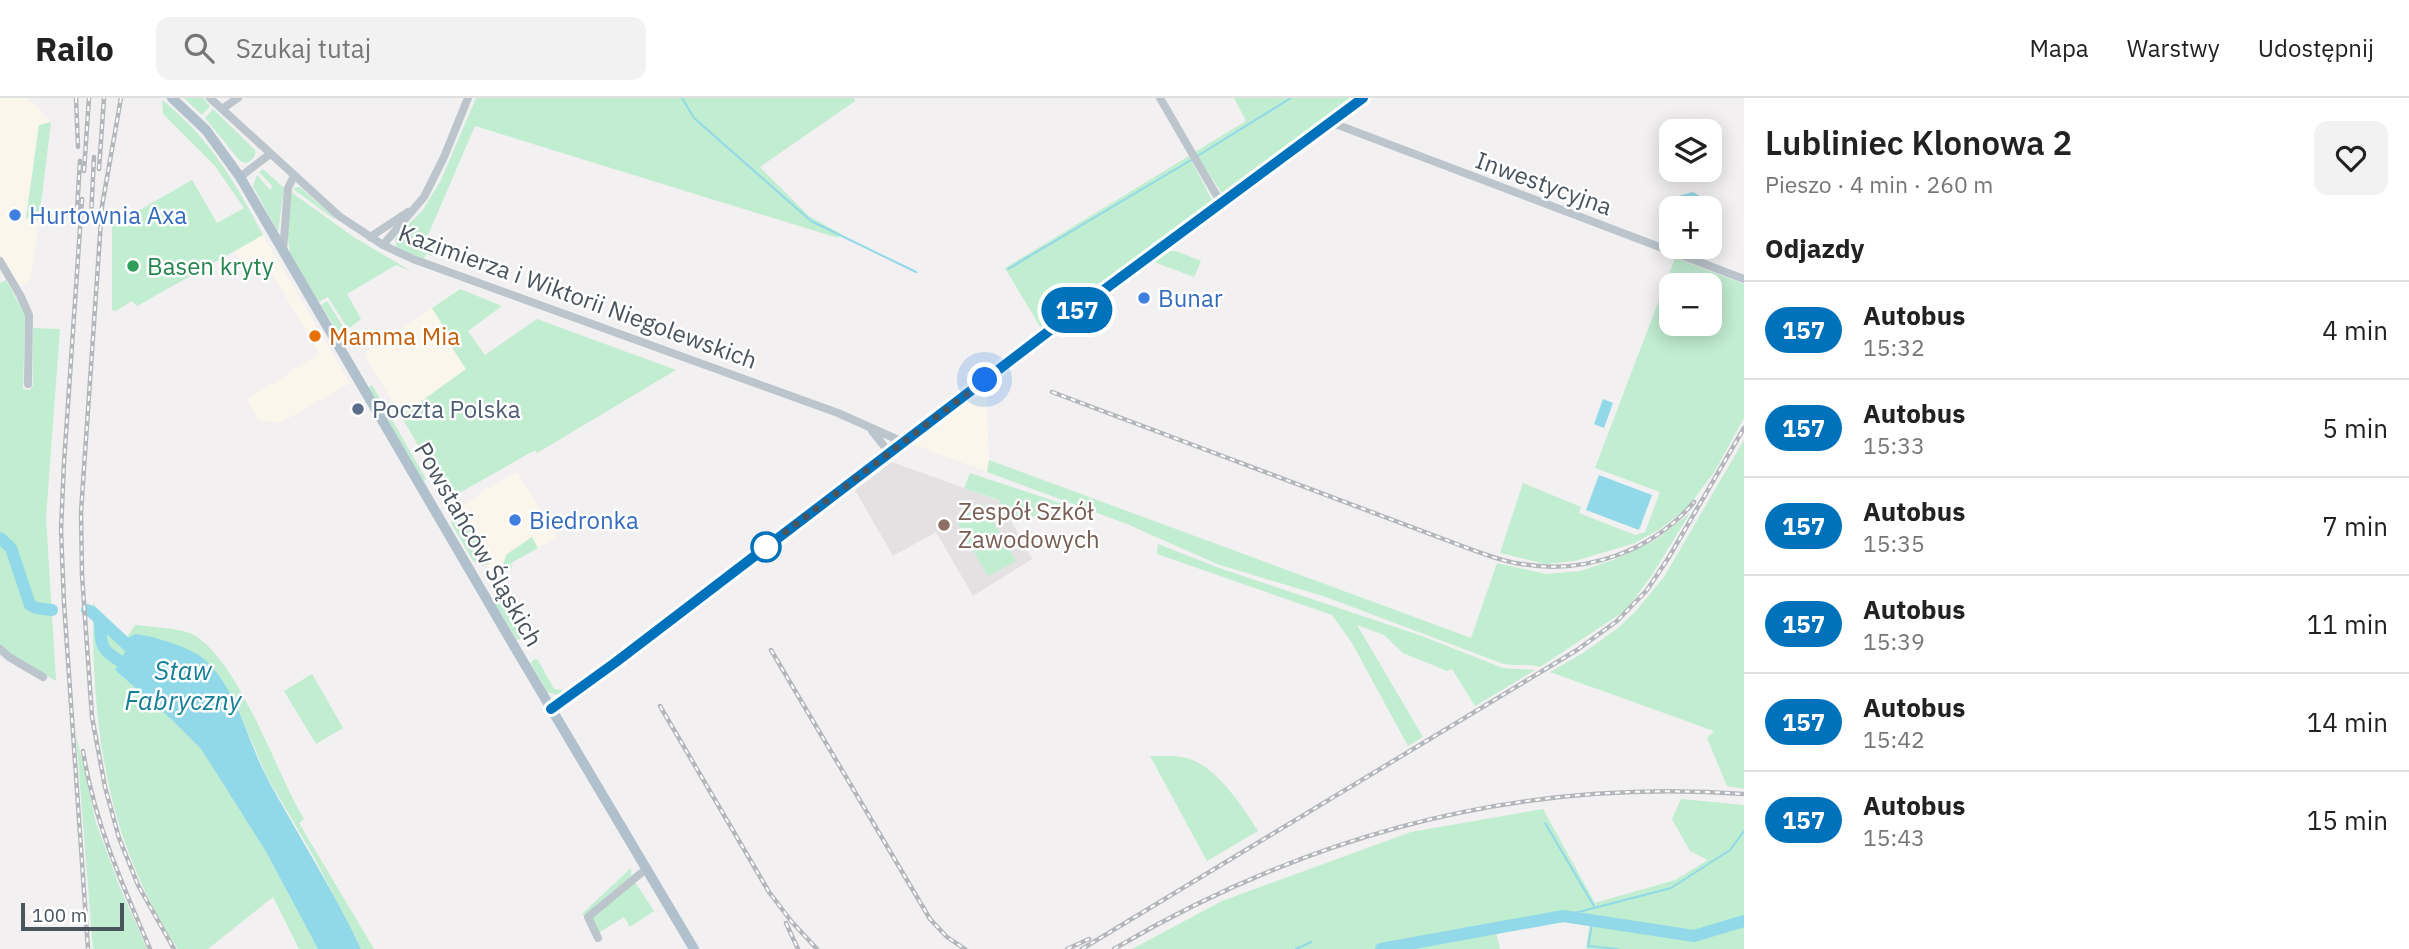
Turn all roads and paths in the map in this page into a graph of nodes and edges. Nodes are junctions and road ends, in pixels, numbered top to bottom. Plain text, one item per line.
1 (209, 98) edge
2 (238, 98) edge
3 (468, 98) edge
4 (1160, 98) edge
5 (1363, 98) edge
6 (175, 101) edge
7 (222, 109) junction
8 (1330, 122) junction
9 (270, 154) junction
10 (294, 176) junction
11 (240, 177) junction
12 (1221, 203) junction
13 (413, 209) junction
14 (370, 237) junction
15 (383, 244) junction
16 (283, 251) junction
17 (0, 261) edge
18 (1744, 279) edge
19 (28, 384) dead end
20 (864, 425) junction
21 (903, 442) junction
22 (890, 452) junction
23 (0, 649) edge
24 (43, 677) dead end
25 (551, 709) junction
26 (646, 869) junction
27 (598, 938) dead end
28 (694, 949) edge

1 - 7 street, Kazimierza i Wiktorii Niegolewskich
2 - 7 street
3 - 13 street
4 - 12 street
5 - 8 street
6 - 11 main road, Powstańców Śląskich
7 - 9 street, Kazimierza i Wiktorii Niegolewskich
8 - 12 street
8 - 18 street, Inwestycyjna
9 - 10 street, Kazimierza i Wiktorii Niegolewskich
9 - 11 street
10 - 14 street, Kazimierza i Wiktorii Niegolewskich
10 - 16 street
11 - 16 main road, Powstańców Śląskich
12 - 21 street
13 - 14 street
13 - 15 street
14 - 15 street, Kazimierza i Wiktorii Niegolewskich
15 - 20 street, Kazimierza i Wiktorii Niegolewskich
16 - 25 main road, Powstańców Śląskich
17 - 19 street
20 - 21 street, Kazimierza i Wiktorii Niegolewskich
20 - 22 street
21 - 22 street
22 - 25 street
23 - 24 street
25 - 26 main road, Powstańców Śląskich
26 - 27 street
26 - 28 main road, Powstańców Śląskich

